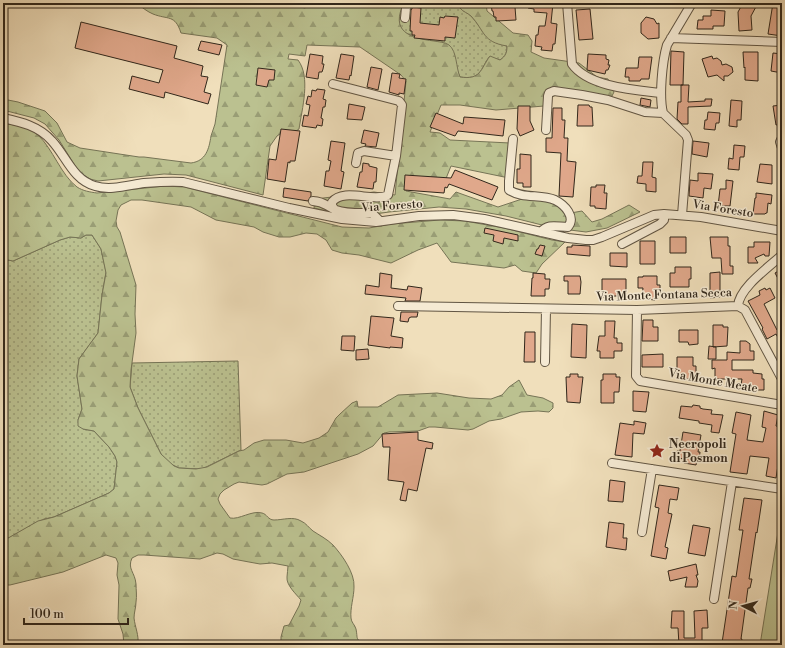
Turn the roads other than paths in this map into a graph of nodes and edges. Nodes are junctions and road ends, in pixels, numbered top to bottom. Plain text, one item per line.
1 (408, 3) edge
2 (568, 3) edge
3 (692, 3) edge
4 (405, 18) dead end
5 (672, 38) junction
6 (782, 42) edge
7 (333, 84) dead end
8 (661, 93) junction
9 (663, 113) junction
10 (3, 118) edge
11 (546, 130) dead end
12 (782, 138) edge
13 (513, 139) dead end
14 (782, 148) edge
15 (396, 156) junction
16 (356, 163) dead end
17 (313, 201) dead end
18 (336, 210) junction
19 (664, 214) junction
20 (682, 215) junction
21 (380, 221) junction
22 (782, 231) edge
23 (541, 232) junction
24 (622, 244) dead end
25 (782, 255) edge
26 (398, 306) dead end
27 (738, 306) junction
28 (546, 309) junction
29 (637, 310) junction
30 (545, 362) dead end
31 (782, 379) edge
32 (782, 405) edge
33 (612, 463) dead end
34 (652, 469) junction
35 (732, 482) junction
36 (782, 489) edge
37 (642, 532) dead end
38 (714, 599) dead end

1 - 4 street
2 - 8 street
3 - 5 street
5 - 6 street
5 - 8 street
7 - 15 street
8 - 9 street
9 - 11 street
9 - 20 street
10 - 21 street, Via Foresto
12 - 14 street
13 - 23 street
15 - 16 street
15 - 18 street
17 - 18 street
18 - 21 street
19 - 20 street, Via Foresto
19 - 23 street, Via Foresto
19 - 24 street
20 - 22 street, Via Foresto
21 - 23 street, Via Foresto
25 - 27 street, Via Monte Fontana Secca
26 - 28 street, Via Monte Fontana Secca
27 - 29 street, Via Monte Fontana Secca
27 - 31 street
28 - 29 street, Via Monte Fontana Secca
28 - 30 street
29 - 32 street, Via Monte Meate
33 - 34 street
34 - 35 street
34 - 37 street
35 - 36 street
35 - 38 street

